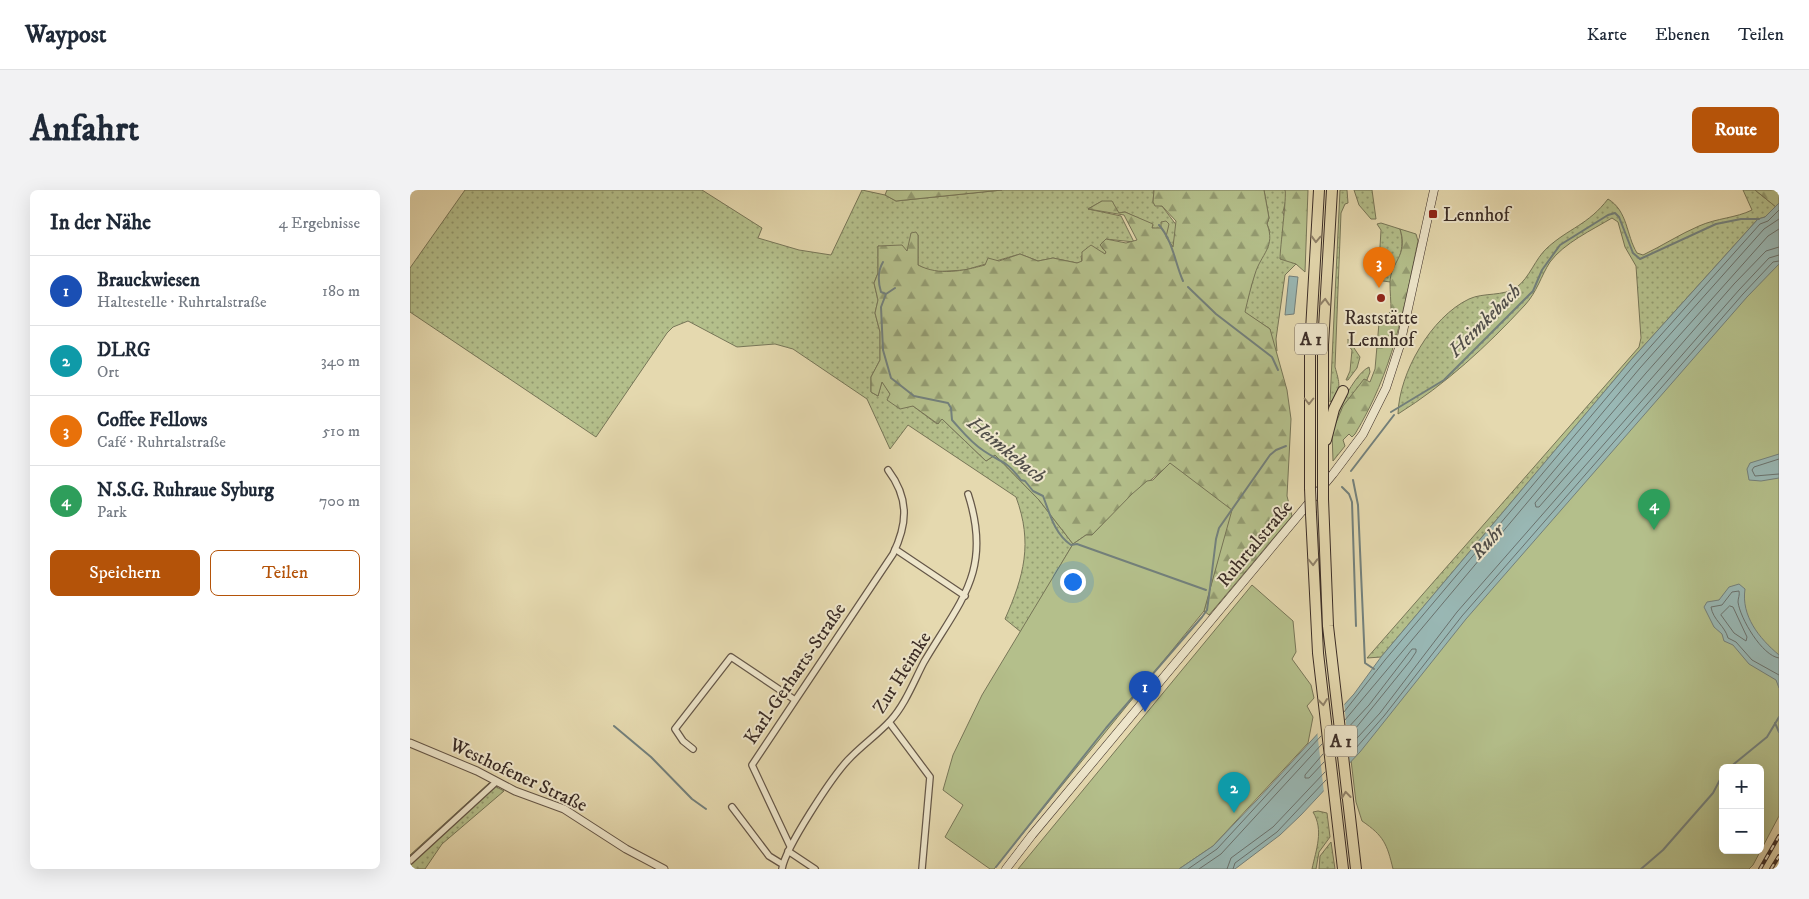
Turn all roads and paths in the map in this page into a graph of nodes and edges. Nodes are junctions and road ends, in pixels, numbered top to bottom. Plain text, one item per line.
1 (1319, 190) edge
2 (1332, 190) edge
3 (1434, 190) edge
4 (1343, 391) dead end
5 (1322, 456) junction
6 (888, 470) dead end
7 (968, 494) dead end
8 (895, 549) junction
9 (965, 596) junction
10 (795, 700) junction
11 (889, 722) junction
12 (410, 743) edge
13 (693, 748) dead end
14 (496, 782) junction
15 (732, 807) dead end
16 (789, 848) junction
17 (410, 861) edge
18 (782, 866) edge
19 (664, 869) edge
20 (815, 869) edge
21 (922, 869) edge
22 (1006, 869) edge
23 (1343, 869) edge
24 (1356, 869) edge

1 -> 23 highway, A 1, bridge
5 -> 2 highway, A 1
3 - 22 main road, Ruhrtalstraße
4 - 5 highway
24 -> 5 highway, A 1, bridge
6 - 8 street, Karl-Gerharts-Straße
7 - 9 street, Zur Heimke
8 - 9 street
8 - 10 street, Karl-Gerharts-Straße
9 - 11 street, Zur Heimke
10 - 13 street
10 - 16 street, Karl-Gerharts-Straße
11 - 16 street, Zur Heimke
11 - 21 street
12 - 14 street, Westhofener Straße
14 - 17 street
14 - 19 street, Westhofener Straße
15 - 18 street
16 - 18 street, Zur Heimke
16 - 20 street

